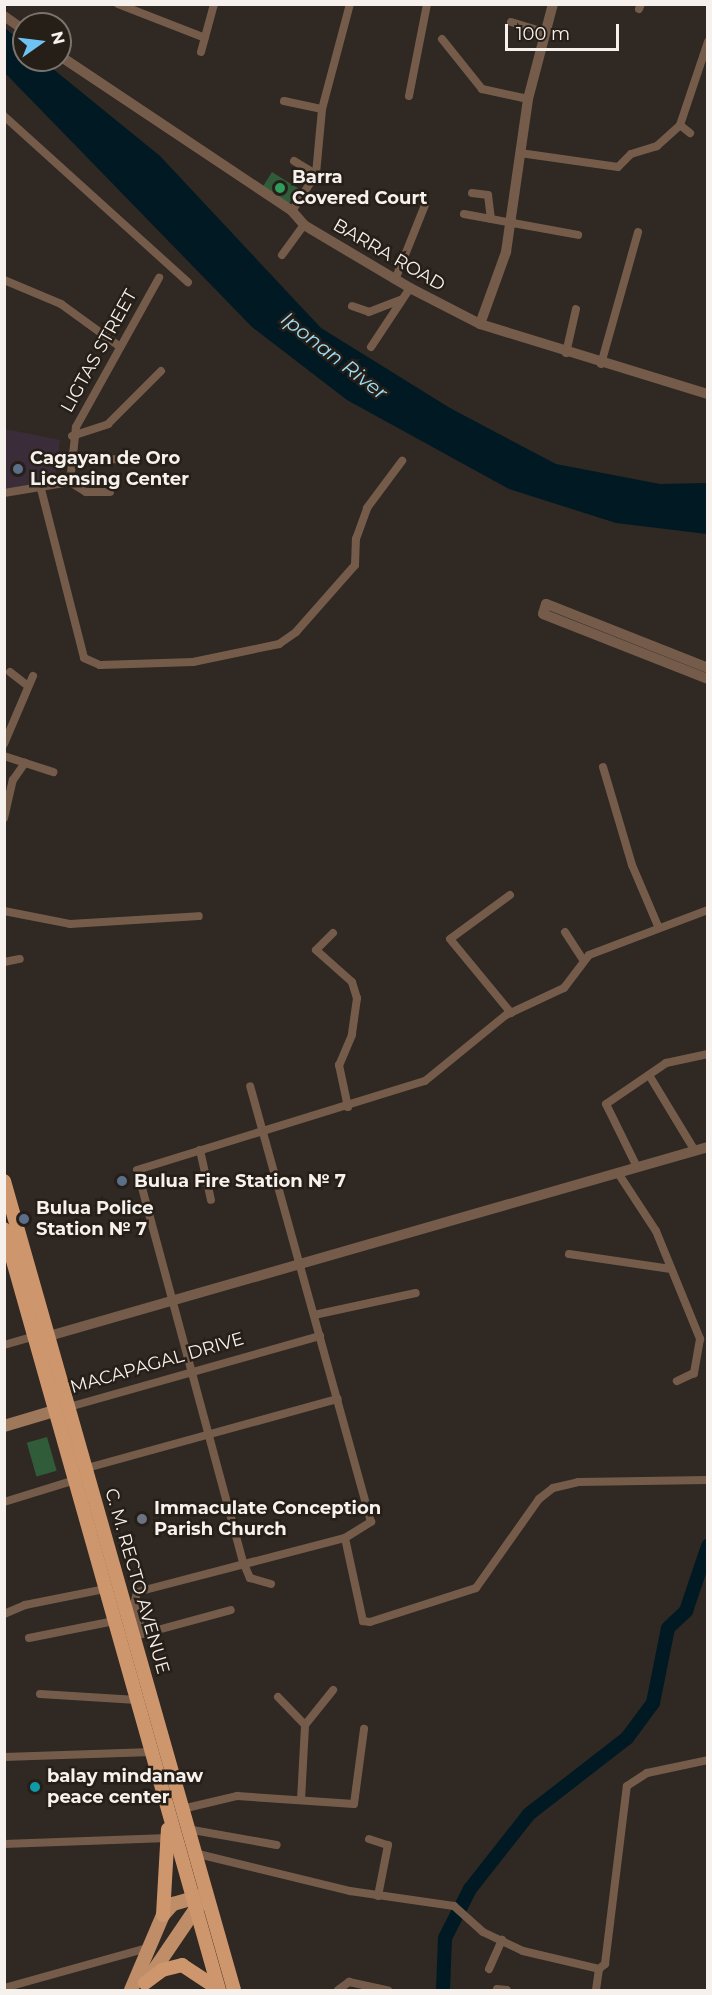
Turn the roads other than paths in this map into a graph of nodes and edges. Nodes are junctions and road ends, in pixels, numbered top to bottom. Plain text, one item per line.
1 (118, 4) edge
2 (214, 4) edge
3 (350, 4) edge
4 (427, 4) edge
5 (553, 4) edge
6 (511, 22) dead end
7 (544, 32) junction
8 (205, 38) junction
9 (442, 39) dead end
10 (708, 42) edge
11 (201, 52) dead end
12 (72, 64) edge
13 (409, 96) dead end
14 (528, 99) junction
15 (284, 101) dead end
16 (322, 109) junction
17 (4, 116) edge
18 (680, 125) junction
19 (690, 133) dead end
20 (520, 153) junction
21 (294, 161) dead end
22 (316, 174) junction
23 (472, 193) dead end
24 (425, 205) dead end
25 (292, 211) junction
26 (464, 214) dead end
27 (491, 219) junction
28 (511, 224) junction
29 (304, 225) junction
30 (638, 232) dead end
31 (578, 235) dead end
32 (282, 255) dead end
33 (159, 278) dead end
34 (4, 280) edge
35 (395, 280) junction
36 (188, 282) dead end
37 (410, 288) junction
38 (401, 300) junction
39 (352, 306) dead end
40 (576, 309) dead end
41 (480, 324) junction
42 (119, 346) junction
43 (371, 347) dead end
44 (566, 352) junction
45 (601, 364) junction
46 (161, 371) dead end
47 (708, 394) edge
48 (72, 436) junction
49 (121, 459) dead end
50 (72, 461) junction
51 (402, 461) dead end
52 (70, 482) junction
53 (40, 489) junction
54 (110, 492) dead end
55 (4, 493) edge
56 (708, 668) edge
57 (10, 672) dead end
58 (33, 676) dead end
59 (708, 679) edge
60 (28, 686) junction
61 (4, 744) edge
62 (4, 756) edge
63 (26, 763) junction
64 (603, 767) dead end
65 (53, 772) dead end
66 (4, 818) edge
67 (510, 896) dead end
68 (708, 910) edge
69 (4, 911) edge
70 (199, 916) dead end
71 (658, 926) junction
72 (565, 932) dead end
73 (333, 933) dead end
74 (20, 959) dead end
75 (583, 960) junction
76 (4, 962) edge
77 (511, 1013) junction
78 (708, 1054) edge
79 (649, 1075) junction
80 (250, 1086) dead end
81 (348, 1107) junction
82 (263, 1133) junction
83 (708, 1147) edge
84 (200, 1150) junction
85 (695, 1151) junction
86 (637, 1167) junction
87 (618, 1173) junction
88 (4, 1181) edge
89 (211, 1200) dead end
90 (4, 1229) edge
91 (569, 1254) dead end
92 (299, 1264) junction
93 (671, 1269) junction
94 (416, 1293) dead end
95 (169, 1301) junction
96 (314, 1315) junction
97 (42, 1336) junction
98 (320, 1336) junction
99 (4, 1345) edge
100 (704, 1358) edge
101 (192, 1373) junction
102 (677, 1381) dead end
103 (338, 1399) junction
104 (62, 1409) junction
105 (4, 1426) edge
106 (207, 1437) junction
107 (87, 1468) junction
108 (75, 1480) junction
109 (708, 1480) edge
110 (4, 1502) edge
111 (345, 1538) junction
112 (243, 1562) junction
113 (117, 1576) junction
114 (272, 1584) dead end
115 (104, 1585) junction
116 (231, 1610) dead end
117 (4, 1614) edge
118 (114, 1621) junction
119 (132, 1637) junction
120 (29, 1638) dead end
121 (333, 1690) dead end
122 (40, 1694) dead end
123 (278, 1697) dead end
124 (137, 1700) junction
125 (305, 1725) junction
126 (364, 1729) dead end
127 (152, 1752) junction
128 (4, 1757) edge
129 (708, 1760) edge
130 (301, 1800) junction
131 (182, 1809) junction
132 (168, 1815) junction
133 (187, 1829) junction
134 (168, 1838) junction
135 (369, 1839) dead end
136 (4, 1844) edge
137 (277, 1845) dead end
138 (194, 1853) junction
139 (378, 1896) junction
140 (198, 1901) junction
141 (163, 1915) junction
142 (502, 1940) junction
143 (153, 1946) junction
144 (489, 1968) dead end
145 (600, 1970) junction
146 (142, 1987) edge
147 (4, 1988) edge
148 (497, 1989) edge
149 (131, 1990) edge
150 (219, 1990) edge
151 (234, 1990) edge
152 (338, 1990) edge
153 (388, 1990) edge
154 (507, 1990) edge
155 (596, 1990) edge

1 - 8 street
2 - 8 street
3 - 16 street
4 - 13 street
5 - 7 street
6 - 7 street
7 - 14 street
8 - 11 street
9 - 14 street
10 - 18 street
12 - 25 street, BARRA ROAD
14 - 20 street
15 - 16 street
16 - 22 street
17 - 36 street
18 - 19 street
18 - 20 street
20 - 28 street
21 - 22 street
22 - 25 street
23 - 27 street
24 - 35 street
25 - 29 street, BARRA ROAD
26 - 27 street
27 - 28 street
28 - 31 street
28 - 41 street
29 - 32 street
29 - 35 street, BARRA ROAD
30 - 45 street
33 - 42 street, LIGTAS STREET
34 - 42 street
35 - 37 street, BARRA ROAD
37 - 38 street
37 - 41 street, BARRA ROAD
38 - 39 street
38 - 43 street
40 - 44 street
41 - 44 street, BARRA ROAD
42 - 48 street, LIGTAS STREET
44 - 45 street, BARRA ROAD
45 - 47 street, BARRA ROAD
46 - 48 street
48 - 50 street, LIGTAS STREET
49 - 50 street
50 - 52 street, LIGTAS STREET
51 - 53 street
52 - 53 street
52 - 54 street
53 - 55 street
56 - 59 street
57 - 60 street
58 - 60 street
60 - 61 street
62 - 63 street
63 - 65 street
63 - 66 street
64 - 71 street
67 - 77 street
68 - 71 street
69 - 70 street
71 - 75 street
72 - 75 street
73 - 81 street
74 - 76 street
75 - 77 street
77 - 81 street
78 - 79 street
79 - 85 street
79 - 86 street
80 - 82 street
81 - 82 street
82 - 84 street
82 - 92 street
83 - 85 street
84 - 89 street
84 - 95 street
85 - 86 street
86 - 87 street
87 - 92 street
87 - 93 street
88 - 97 highway, C. M. RECTO AVENUE
90 - 97 highway, C. M. RECTO AVENUE
91 - 93 street
92 - 95 street
92 - 96 street
93 - 100 street
94 - 96 street
95 - 97 street
95 - 101 street
96 - 98 street
97 - 99 street
97 - 104 highway, C. M. RECTO AVENUE
98 - 101 street, MACAPAGAL DRIVE
98 - 103 street
100 - 102 street
101 - 104 street, MACAPAGAL DRIVE
101 - 106 street
103 - 106 street
103 - 111 street
104 - 105 main road, MACAPAGAL DRIVE
104 - 107 highway, C. M. RECTO AVENUE
104 - 108 highway, C. M. RECTO AVENUE
106 - 107 street
106 - 112 street
107 - 113 highway, C. M. RECTO AVENUE
108 - 110 street
108 - 115 highway, C. M. RECTO AVENUE
109 - 111 street
111 - 112 street
112 - 114 street
112 - 119 street
113 - 115 highway
113 - 119 highway, C. M. RECTO AVENUE
115 - 117 street
115 - 118 highway, C. M. RECTO AVENUE
116 - 119 street
118 - 119 highway, C. M. RECTO AVENUE
118 - 120 street
119 - 124 highway, C. M. RECTO AVENUE
119 - 131 highway, C. M. RECTO AVENUE
121 - 125 street
122 - 124 street
123 - 125 street
124 - 127 highway, C. M. RECTO AVENUE
125 - 130 street
126 - 130 street
127 - 128 street
127 - 132 highway, C. M. RECTO AVENUE
129 - 145 street
130 - 131 street
131 - 133 highway, C. M. RECTO AVENUE
132 - 134 highway
132 - 140 highway, C. M. RECTO AVENUE
133 - 137 street
133 - 138 highway, C. M. RECTO AVENUE
134 - 136 street
134 - 141 highway
135 - 139 street
138 - 139 street
138 - 140 highway, C. M. RECTO AVENUE
139 - 142 street
140 - 141 main road
140 - 146 main road
140 - 150 highway, C. M. RECTO AVENUE
140 - 151 highway, C. M. RECTO AVENUE
141 - 143 main road
142 - 144 street
142 - 145 street
143 - 147 street
143 - 149 main road
145 - 155 street
146 - 150 highway
148 - 154 street
152 - 153 street

